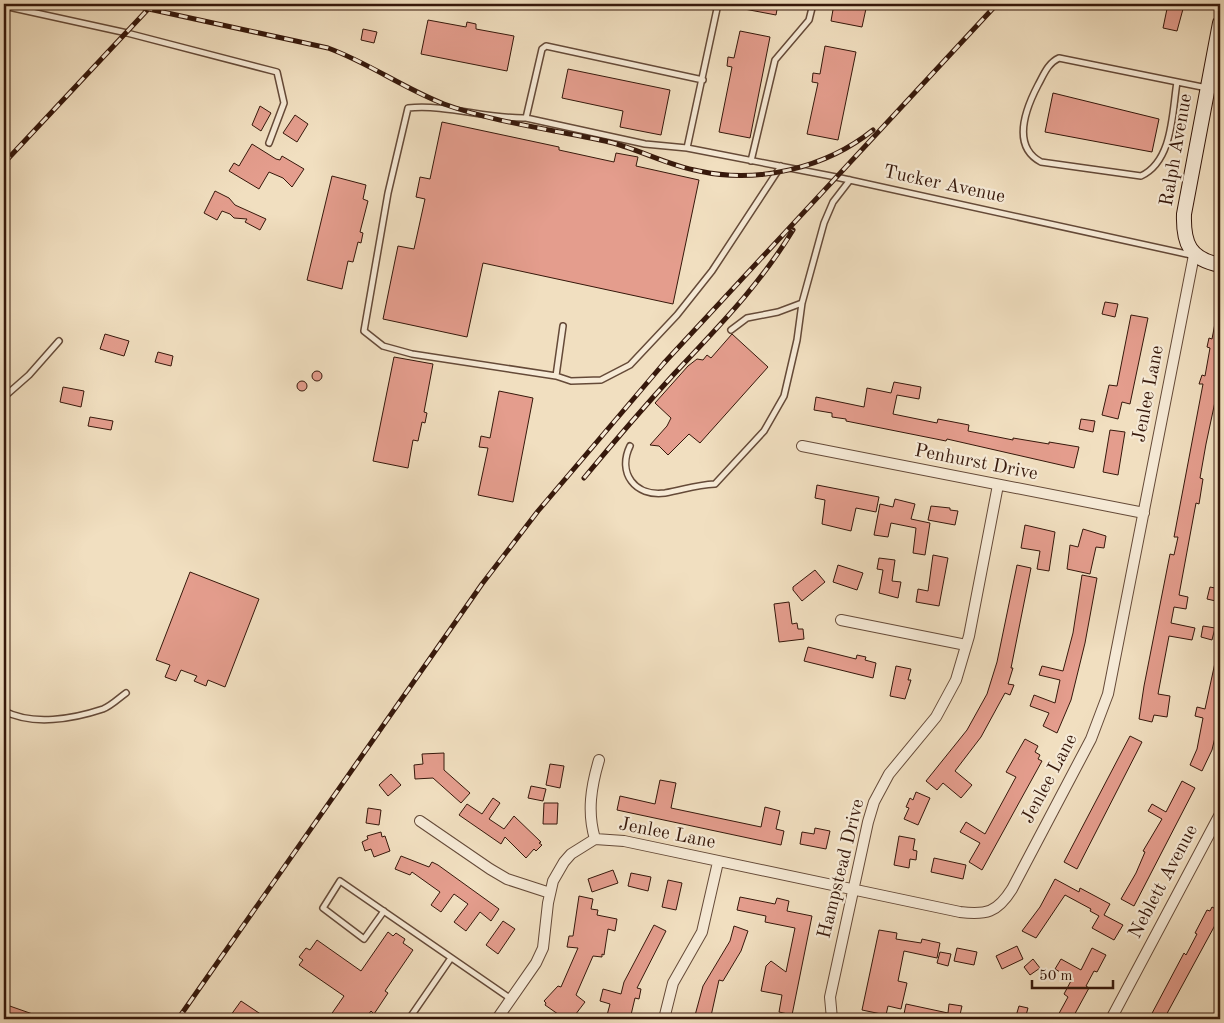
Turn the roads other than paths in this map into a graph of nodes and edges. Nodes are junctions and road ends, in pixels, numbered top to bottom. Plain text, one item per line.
1 (718, 4) edge
2 (813, 4) edge
3 (4, 6) edge
4 (1220, 23) edge
5 (702, 80) junction
6 (1177, 82) junction
7 (1208, 88) junction
8 (526, 118) junction
9 (270, 143) dead end
10 (687, 148) junction
11 (751, 161) junction
12 (780, 166) junction
13 (850, 180) junction
14 (1194, 255) junction
15 (1220, 265) edge
16 (802, 303) junction
17 (563, 326) dead end
18 (731, 330) dead end
19 (59, 341) dead end
20 (556, 376) junction
21 (4, 397) edge
22 (630, 446) dead end
23 (802, 446) dead end
24 (998, 485) junction
25 (1144, 513) junction
26 (841, 620) dead end
27 (966, 645) junction
28 (126, 694) dead end
29 (4, 711) edge
30 (599, 760) dead end
31 (1220, 814) edge
32 (420, 821) dead end
33 (595, 839) junction
34 (718, 862) junction
35 (853, 889) junction
36 (550, 893) junction
37 (384, 911) junction
38 (451, 958) junction
39 (511, 1000) junction
40 (409, 1019) edge
41 (497, 1019) edge
42 (664, 1019) edge
43 (832, 1019) edge
44 (1111, 1019) edge

1 - 5 lane
2 - 11 lane
3 - 9 lane
4 - 7 street, Ralph Avenue
5 - 8 lane
5 - 10 lane
6 - 6 lane
6 - 7 lane
7 - 14 street, Ralph Avenue
8 - 10 lane, Tucker Avenue
8 - 20 lane, Tucker Avenue
10 - 11 lane, Tucker Avenue
11 - 12 lane, Tucker Avenue
12 - 13 lane, Tucker Avenue
12 - 20 lane
13 - 14 lane, Tucker Avenue
13 - 16 lane
14 - 15 street
14 - 25 street, Jenlee Lane
16 - 18 lane
16 - 22 lane
17 - 20 lane
19 - 21 lane
23 - 24 street, Penhurst Drive
24 - 25 street, Penhurst Drive
24 - 27 street, Hampstead Drive
25 - 35 street, Jenlee Lane
26 - 27 street
27 - 35 street, Hampstead Drive
28 - 29 lane
30 - 33 street
31 - 44 street, Neblett Avenue
32 - 36 street
33 - 34 street, Jenlee Lane
33 - 36 street
34 - 35 street, Jenlee Lane
34 - 42 street
35 - 43 street, Hampstead Drive
36 - 39 street
37 - 37 lane
37 - 38 lane
38 - 39 lane
38 - 40 lane
39 - 41 street

